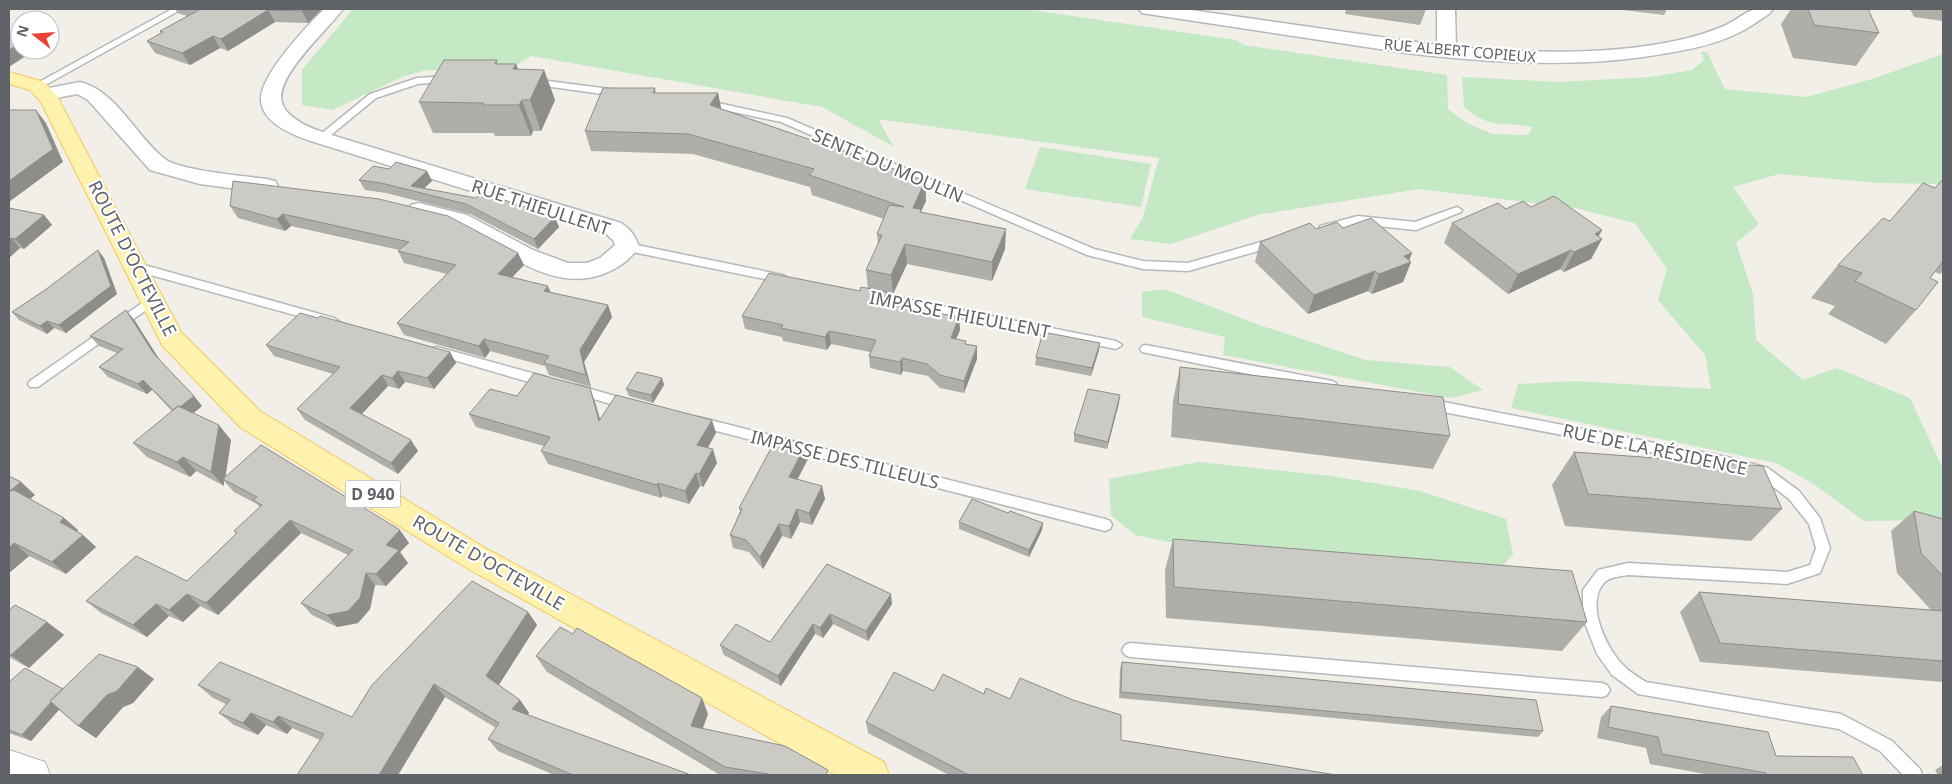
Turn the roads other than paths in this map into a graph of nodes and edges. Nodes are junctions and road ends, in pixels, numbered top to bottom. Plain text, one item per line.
1 (178, 9) edge
2 (334, 9) edge
3 (1148, 9) edge
4 (1446, 9) edge
5 (1764, 9) edge
6 (1446, 52) junction
7 (9, 78) edge
8 (455, 78) edge
9 (522, 81) edge
10 (42, 90) junction
11 (630, 94) edge
12 (690, 101) edge
13 (321, 138) junction
14 (288, 189) edge
15 (396, 204) edge
16 (1456, 210) dead end
17 (1311, 232) edge
18 (1284, 240) edge
19 (627, 247) junction
20 (136, 267) junction
21 (797, 282) edge
22 (865, 295) edge
23 (152, 300) junction
24 (346, 326) edge
25 (1116, 345) dead end
26 (422, 347) edge
27 (1146, 349) dead end
28 (34, 384) dead end
29 (1349, 389) edge
30 (1417, 402) edge
31 (642, 407) edge
32 (681, 417) edge
33 (1105, 525) dead end
34 (1130, 650) dead end
35 (1602, 690) dead end
36 (9, 767) edge
37 (32, 775) edge
38 (871, 775) edge
39 (1914, 775) edge

1 - 10 lane
2 - 13 street, RUE THIEULLENT
3 - 6 street, RUE ALBERT COPIEUX
4 - 6 street
5 - 6 street, RUE ALBERT COPIEUX
7 - 10 main road
8 - 13 lane
9 - 11 lane
10 - 14 street
10 - 20 main road, ROUTE D'OCTEVILLE / D 940
12 - 18 lane, SENTE DU MOULIN
13 - 19 street, RUE THIEULLENT
15 - 19 street, RUE THIEULLENT
16 - 17 lane
19 - 21 lane
20 - 23 main road, ROUTE D'OCTEVILLE / D 940
20 - 24 lane
22 - 25 lane, IMPASSE THIEULLENT
23 - 28 lane
23 - 38 main road, ROUTE D'OCTEVILLE / D 940
26 - 31 lane
27 - 29 lane
30 - 39 lane, RUE DE LA RÉSIDENCE
32 - 33 lane, IMPASSE DES TILLEULS
34 - 35 lane
36 - 37 street

